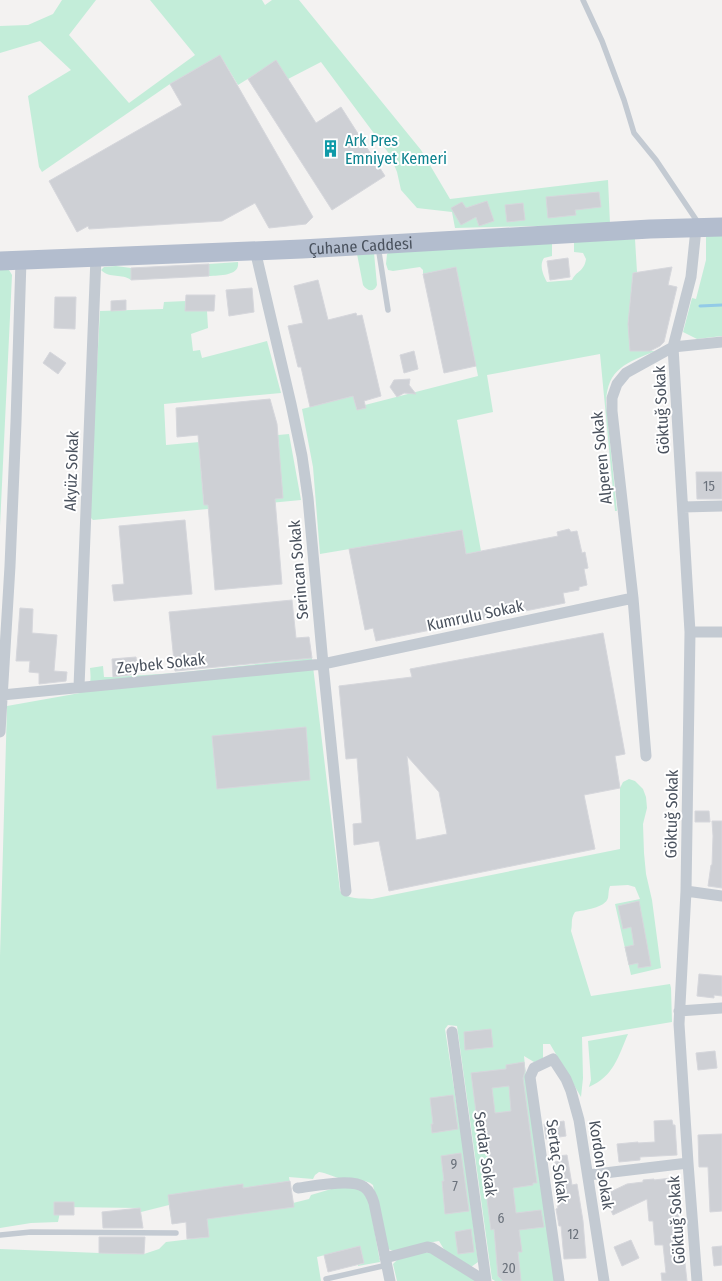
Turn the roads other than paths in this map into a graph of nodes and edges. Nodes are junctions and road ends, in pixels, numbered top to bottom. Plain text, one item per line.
1 (582, 0) edge
2 (699, 228) junction
3 (722, 228) edge
4 (378, 244) junction
5 (255, 250) junction
6 (96, 257) junction
7 (21, 260) junction
8 (0, 261) edge
9 (388, 310) dead end
10 (722, 342) edge
11 (674, 347) junction
12 (722, 506) edge
13 (683, 508) junction
14 (633, 598) junction
15 (690, 632) junction
16 (722, 632) edge
17 (323, 664) junction
18 (79, 687) junction
19 (2, 695) junction
20 (0, 732) edge
21 (646, 756) dead end
22 (686, 891) junction
23 (346, 892) dead end
24 (722, 896) edge
25 (722, 1008) edge
26 (679, 1010) junction
27 (452, 1032) dead end
28 (552, 1060) joint
29 (688, 1163) junction
30 (588, 1175) junction
31 (298, 1188) dead end
32 (176, 1233) dead end
33 (0, 1235) edge
34 (386, 1261) junction
35 (326, 1279) dead end
36 (390, 1281) edge
37 (486, 1281) edge
38 (559, 1281) edge
39 (604, 1281) edge
40 (697, 1281) edge

1 - 2 lane
2 - 3 main road, Çuhane Caddesi
2 - 4 main road, Çuhane Caddesi
2 - 11 street
4 - 5 main road, Çuhane Caddesi
4 - 9 lane
5 - 6 main road, Çuhane Caddesi
5 - 17 street, Serincan Sokak
6 - 7 main road, Çuhane Caddesi
6 - 18 street, Akyüz Sokak
7 - 8 main road, Çuhane Caddesi
7 - 19 street
10 - 11 street
11 - 13 street, Göktuğ Sokak
11 - 14 street, Alperen Sokak
12 - 13 street
13 - 15 street, Göktuğ Sokak
14 - 17 street, Kumrulu Sokak
14 - 21 street, Alperen Sokak
15 - 16 street
15 - 22 street, Göktuğ Sokak
17 - 18 street, Zeybek Sokak
17 - 23 street, Serincan Sokak
18 - 19 street, Zeybek Sokak
19 - 20 street
22 - 24 street
22 - 26 street, Göktuğ Sokak
25 - 26 street
26 - 29 street, Göktuğ Sokak
27 - 37 street, Serdar Sokak
28 - 30 street, Kordon Sokak
28 - 38 street, Sertaç Sokak
29 - 30 street
29 - 40 street, Göktuğ Sokak
30 - 39 street, Kordon Sokak
31 - 34 street
32 - 33 lane
34 - 35 lane
34 - 36 street
34 - 37 street

